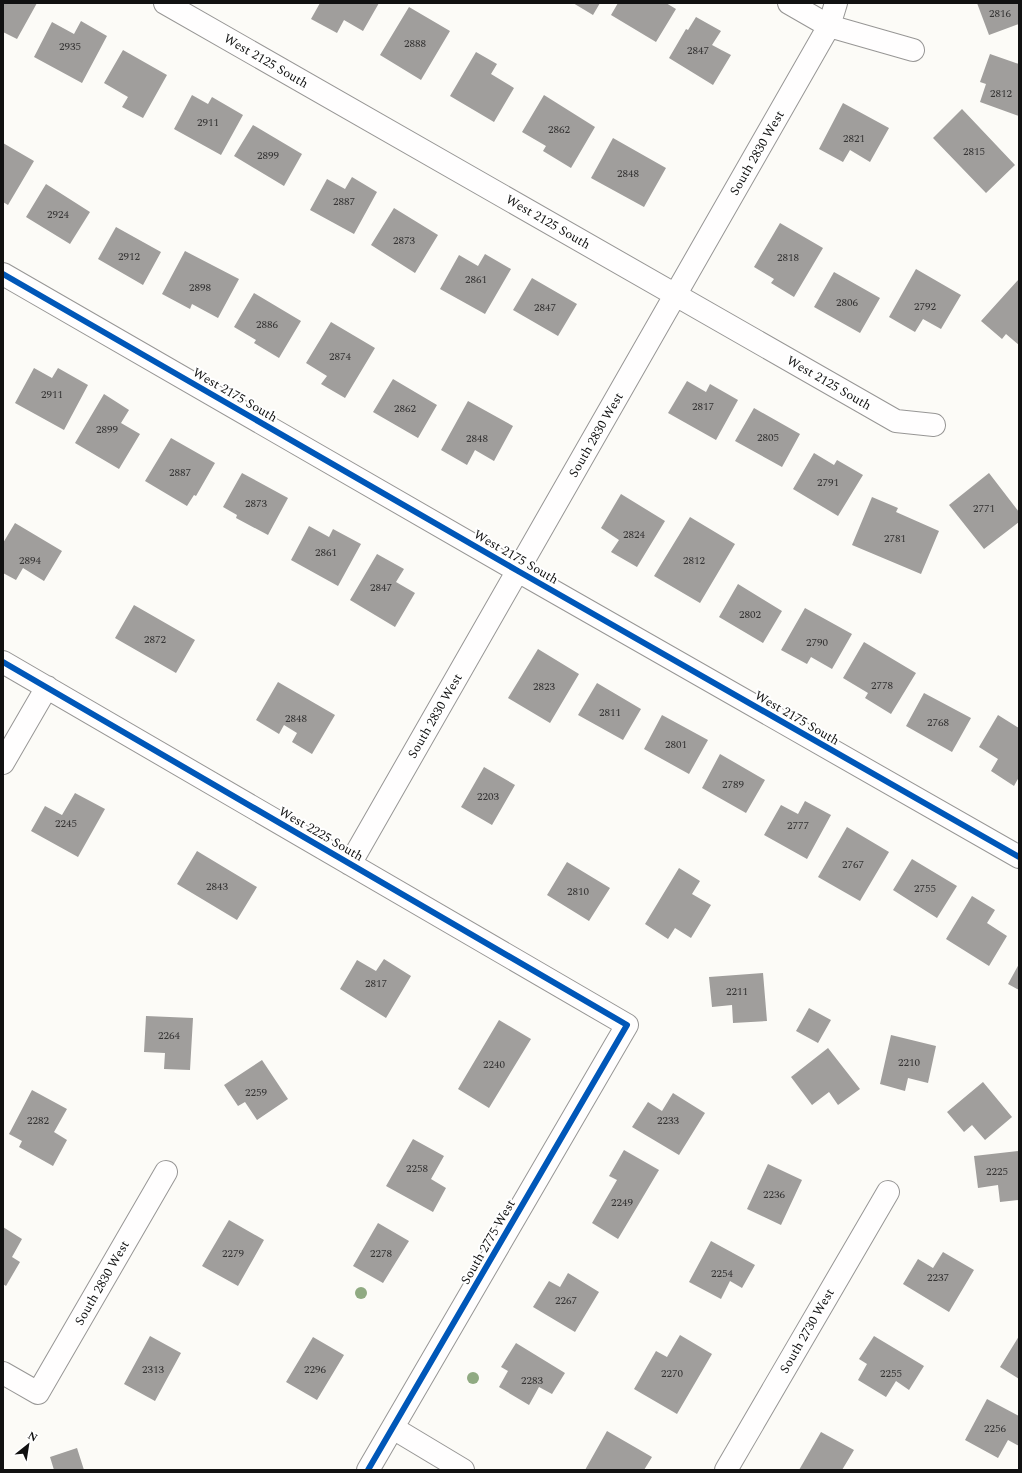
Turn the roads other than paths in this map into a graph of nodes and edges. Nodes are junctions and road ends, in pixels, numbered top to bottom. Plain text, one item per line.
1 (165, 3) edge
2 (790, 3) edge
3 (836, 3) edge
4 (829, 26) junction
5 (912, 50) dead end
6 (3, 274) edge
7 (676, 295) junction
8 (934, 425) dead end
9 (518, 571) junction
10 (3, 662) edge
11 (47, 687) junction
12 (3, 763) edge
13 (1019, 857) edge
14 (350, 864) junction
15 (627, 1025) joint
16 (166, 1172) dead end
17 (888, 1192) dead end
18 (3, 1373) edge
19 (393, 1428) junction
20 (368, 1470) edge
21 (463, 1470) edge
22 (726, 1470) edge

1 - 7 street, West 2125 South
2 - 4 street
3 - 4 street, South 2830 West
4 - 5 street
4 - 7 street, South 2830 West
6 - 9 street, West 2175 South
7 - 8 street, West 2125 South
7 - 9 street, South 2830 West
9 - 13 street, West 2175 South
9 - 14 street, South 2830 West
10 - 11 street, West 2225 South
11 - 12 street
11 - 14 street, West 2225 South
14 - 15 street, West 2225 South
15 - 19 street, South 2775 West
16 - 18 street, South 2830 West
17 - 22 street, South 2730 West
19 - 20 street, South 2775 West
19 - 21 street

